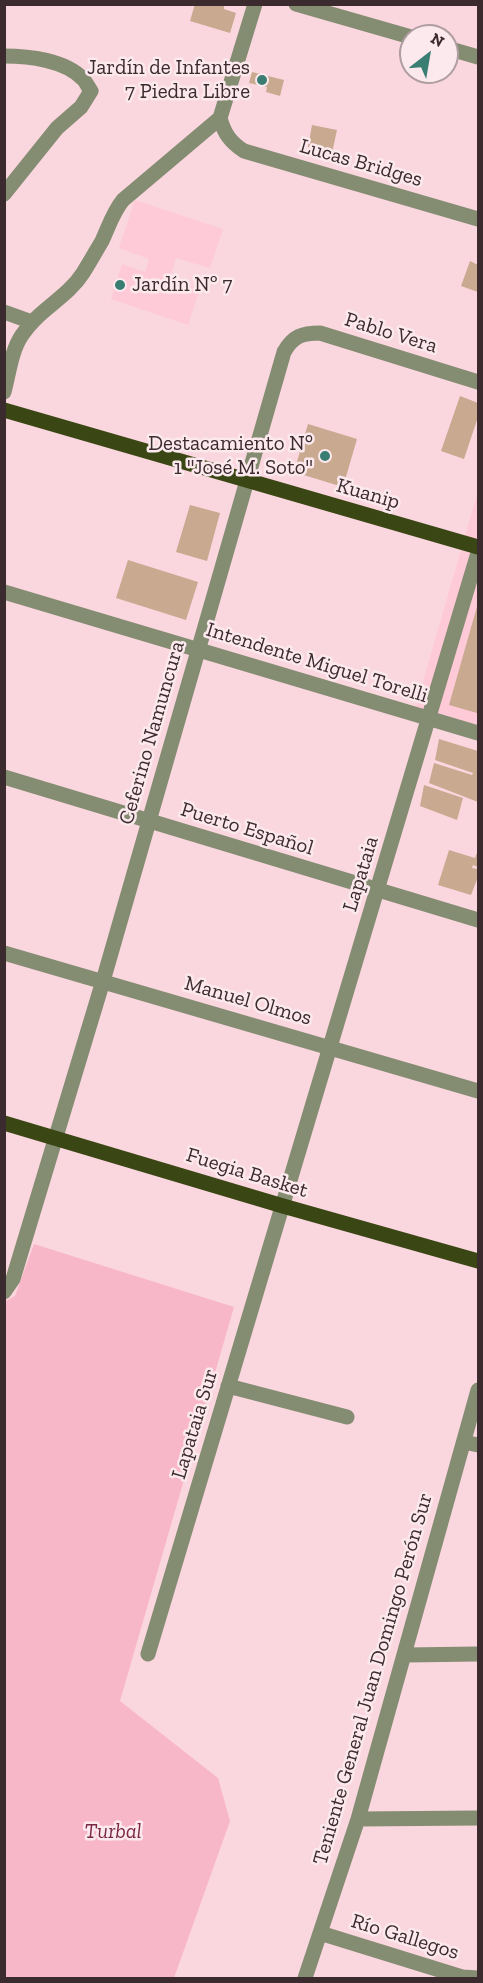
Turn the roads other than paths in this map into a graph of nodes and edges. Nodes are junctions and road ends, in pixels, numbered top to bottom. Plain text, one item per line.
1 (255, 4) edge
2 (296, 4) edge
3 (399, 34) edge
4 (459, 51) edge
5 (4, 56) edge
6 (478, 57) edge
7 (220, 118) junction
8 (5, 191) edge
9 (478, 219) edge
10 (4, 312) edge
11 (32, 322) junction
12 (291, 340) joint
13 (478, 382) edge
14 (4, 392) edge
15 (4, 410) edge
16 (247, 480) junction
17 (478, 547) edge
18 (478, 553) edge
19 (4, 592) edge
20 (197, 648) junction
21 (430, 719) junction
22 (478, 733) edge
23 (4, 777) edge
24 (149, 822) junction
25 (378, 890) junction
26 (478, 920) edge
27 (4, 953) edge
28 (103, 981) junction
29 (330, 1047) junction
30 (478, 1091) edge
31 (4, 1123) edge
32 (55, 1138) junction
33 (282, 1206) junction
34 (478, 1261) edge
35 (9, 1285) edge
36 (228, 1386) junction
37 (478, 1390) edge
38 (347, 1417) dead end
39 (471, 1444) edge
40 (148, 1654) dead end
41 (478, 1654) edge
42 (405, 1655) junction
43 (478, 1818) edge
44 (358, 1819) junction
45 (320, 1933) junction
46 (305, 1978) edge
47 (478, 1978) edge

1 - 7 street
2 - 3 street
4 - 6 street
5 - 8 street
7 - 9 street, Lucas Bridges
7 - 11 street
10 - 11 street
11 - 14 street
12 - 13 street, Pablo Vera
12 - 16 street, Ceferino Namuncura
15 - 16 main road, Kuanip
16 - 17 main road, Kuanip
16 - 20 street, Ceferino Namuncura
18 - 21 street, Lapataia
19 - 20 street, Intendente Miguel Torelli
20 - 21 street, Intendente Miguel Torelli
20 - 24 street, Ceferino Namuncura
21 - 22 street, Intendente Miguel Torelli
21 - 25 street, Lapataia
23 - 24 street, Puerto Español
24 - 25 street, Puerto Español
24 - 28 street, Ceferino Namuncura
25 - 26 street, Puerto Español
25 - 29 street, Lapataia
27 - 28 street, Manuel Olmos
28 - 29 street, Manuel Olmos
28 - 32 street, Ceferino Namuncura
29 - 30 street, Manuel Olmos
29 - 33 street, Lapataia
31 - 32 main road, Fuegia Basket
32 - 33 main road, Fuegia Basket
32 - 35 street, Ceferino Namuncura
33 - 34 main road, Fuegia Basket
33 - 36 street, Lapataia Sur
36 - 38 street
36 - 40 street, Lapataia Sur
37 - 39 street, Teniente General Juan Domingo Perón Sur
39 - 42 street, Teniente General Juan Domingo Perón Sur
41 - 42 street
42 - 44 street, Teniente General Juan Domingo Perón Sur
43 - 44 street
44 - 45 street, Teniente General Juan Domingo Perón Sur
45 - 46 street, Teniente General Juan Domingo Perón Sur
45 - 47 street, Río Gallegos

